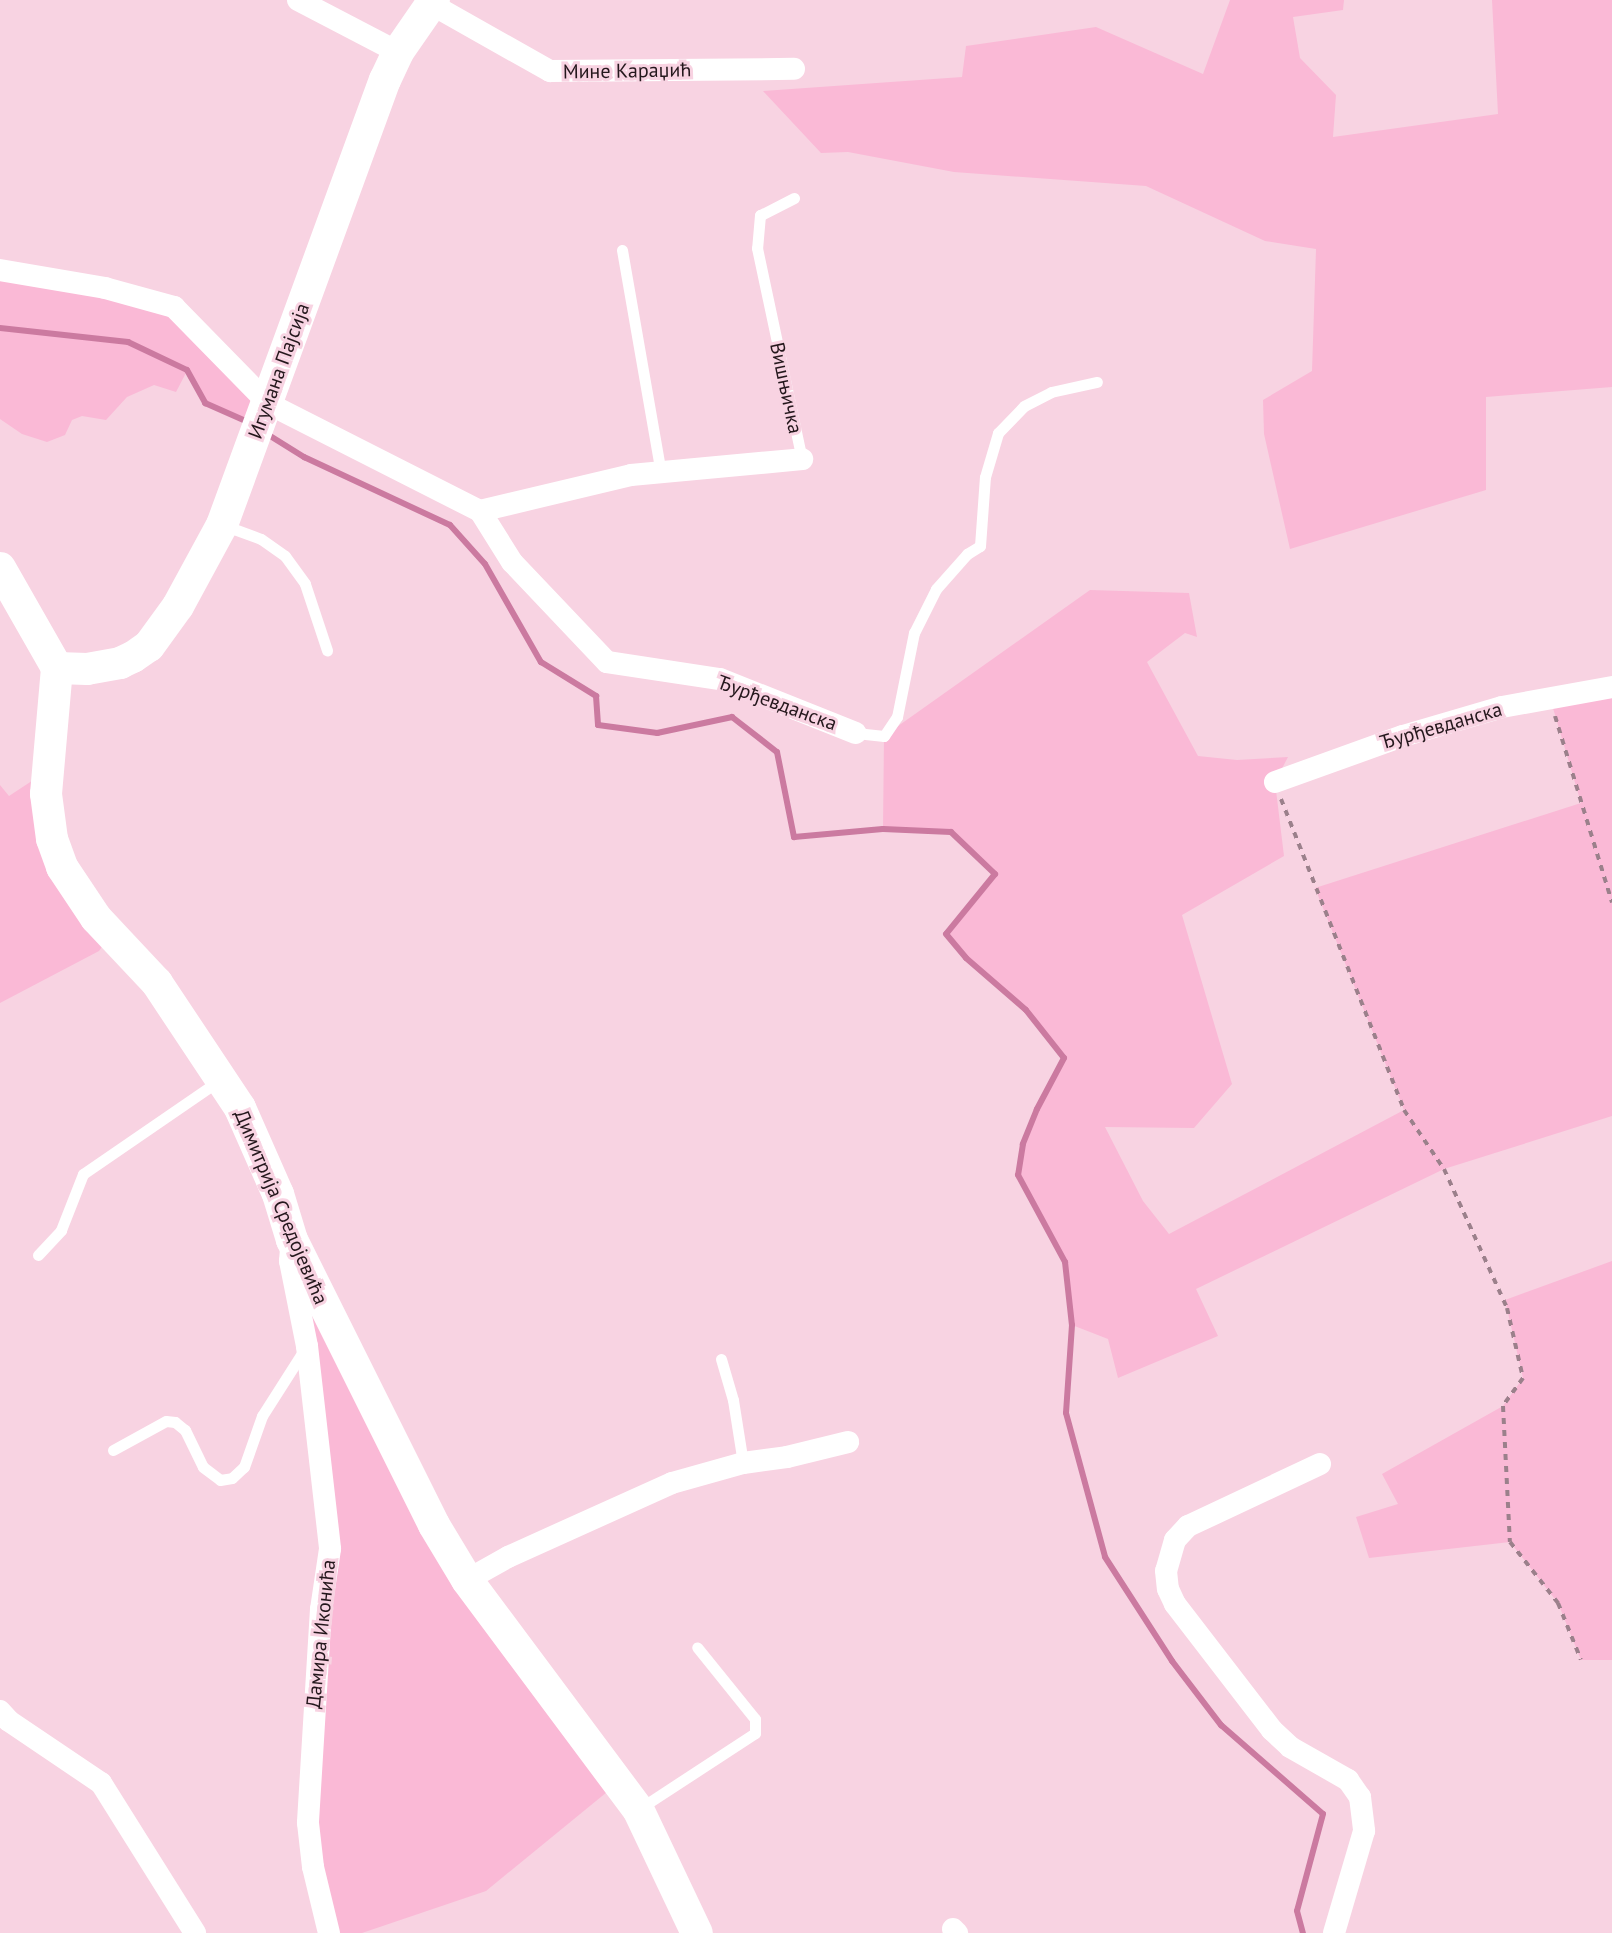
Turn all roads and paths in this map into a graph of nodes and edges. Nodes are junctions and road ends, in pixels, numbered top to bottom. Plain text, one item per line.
1 (298, 0) edge
2 (432, 2) edge
3 (398, 52) junction
4 (794, 69) dead end
5 (794, 198) dead end
6 (622, 250) dead end
7 (0, 270) edge
8 (1097, 382) dead end
9 (269, 404) junction
10 (802, 459) joint
11 (661, 473) junction
12 (480, 511) junction
13 (222, 525) junction
14 (0, 568) edge
15 (327, 650) dead end
16 (57, 668) junction
17 (1612, 687) edge
18 (1550, 698) junction
19 (856, 733) joint
20 (1275, 782) joint
21 (1612, 903) edge
22 (221, 1079) junction
23 (292, 1240) junction
24 (38, 1255) dead end
25 (307, 1346) junction
26 (721, 1359) dead end
27 (848, 1442) dead end
28 (113, 1450) dead end
29 (743, 1463) junction
30 (1320, 1464) dead end
31 (467, 1580) junction
32 (697, 1647) dead end
33 (1581, 1660) dead end
34 (0, 1711) edge
35 (638, 1809) junction
36 (195, 1933) edge
37 (329, 1933) edge
38 (697, 1933) edge
39 (1334, 1933) edge

1 - 3 street
2 - 3 street, Игумана Пајсија
2 - 4 street, Мине Караџић
3 - 9 street, Игумана Пајсија
5 - 10 lane, Вишњичка
6 - 11 lane
7 - 9 street
8 - 19 lane, Ђурђевданска
9 - 12 street
9 - 13 street, Игумана Пајсија
10 - 11 street, Вишњичка
11 - 12 street, Вишњичка
12 - 19 street, Ђурђевданска
13 - 15 lane
13 - 16 street, Игумана Пајсија
14 - 16 street
16 - 22 street, Димитрија Средојевића
17 - 18 street, Ђурђевданска
18 - 20 street, Ђурђевданска
18 - 21 path
20 - 33 path
22 - 23 street, Димитрија Средојевића
22 - 24 lane
23 - 25 street, Дамира Иконића
23 - 31 street, Димитрија Средојевића
25 - 28 lane
25 - 37 street, Дамира Иконића
26 - 29 lane
27 - 29 street
29 - 31 street
30 - 39 street
31 - 35 street, Димитрија Средојевића
32 - 35 lane
34 - 36 street
35 - 38 street, Димитрија Средојевића

